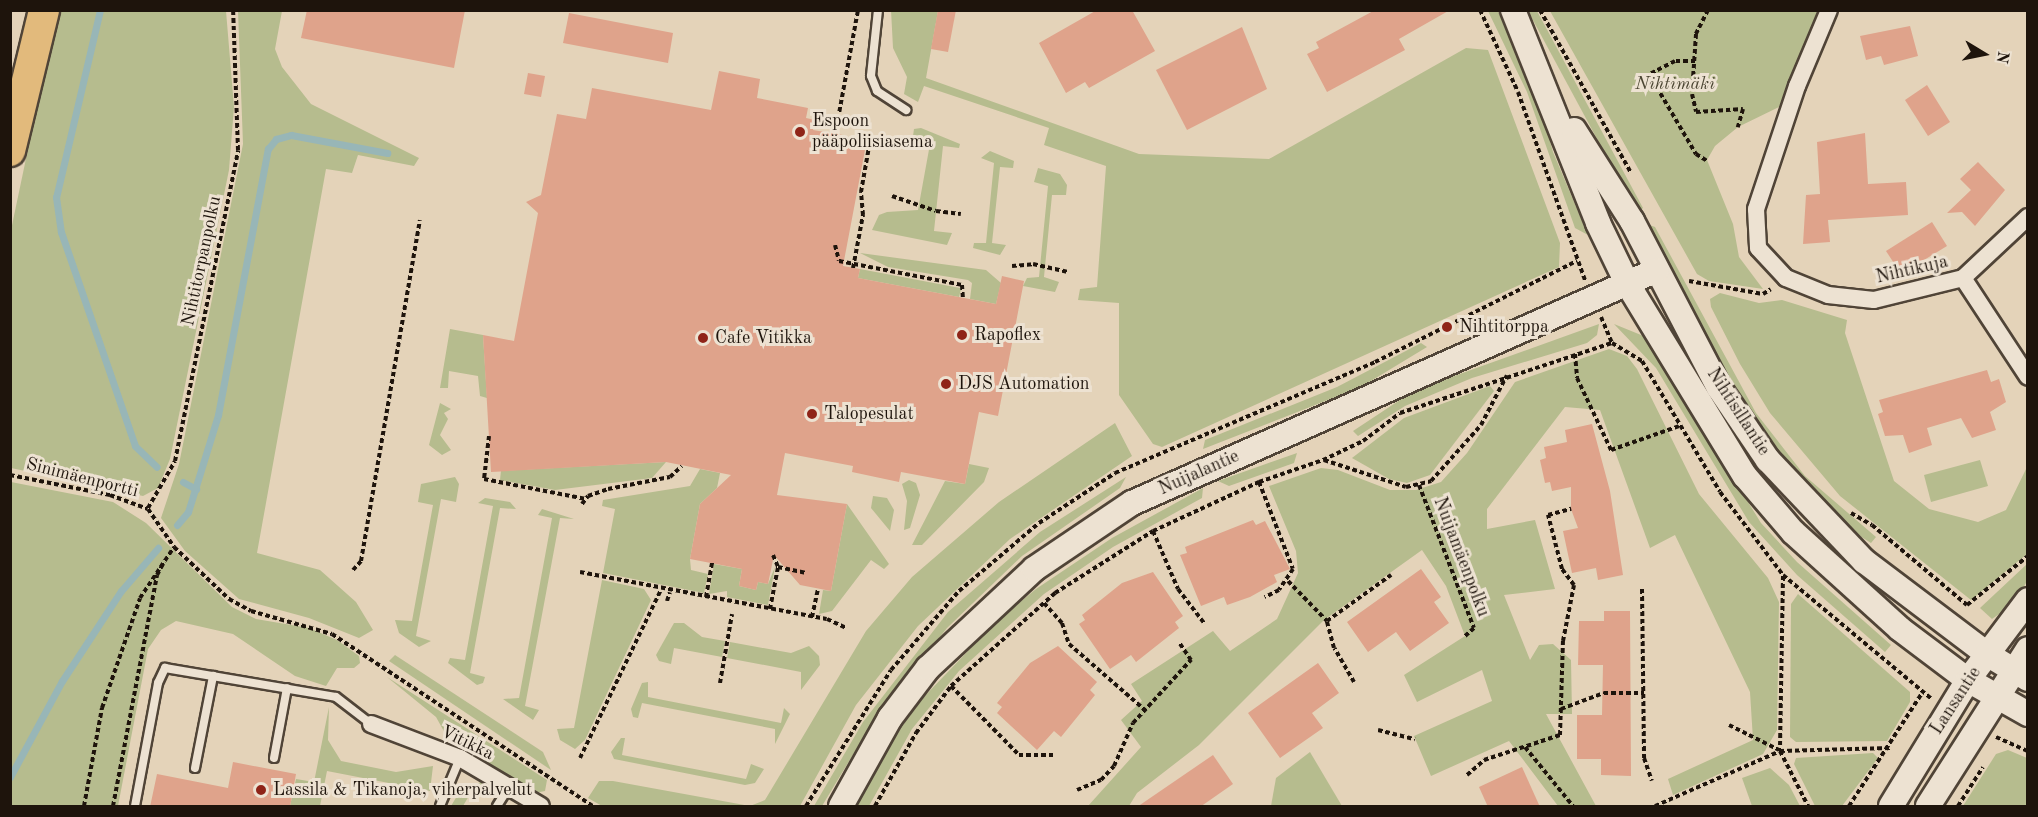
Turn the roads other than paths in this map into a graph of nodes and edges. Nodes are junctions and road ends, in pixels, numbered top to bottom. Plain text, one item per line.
1 (44, 10) edge
2 (878, 10) edge
3 (1513, 10) edge
4 (1828, 10) edge
5 (1546, 85) junction
6 (906, 110) dead end
7 (10, 151) edge
8 (2028, 217) edge
9 (1657, 270) junction
10 (1964, 278) junction
11 (1627, 283) junction
12 (2028, 377) edge
13 (2028, 600) edge
14 (2028, 649) edge
15 (1987, 654) junction
16 (2020, 675) edge
17 (213, 676) junction
18 (1968, 680) junction
19 (287, 688) junction
20 (1996, 696) junction
21 (2028, 714) edge
22 (371, 724) joint
23 (274, 758) dead end
24 (460, 758) junction
25 (195, 768) dead end
26 (509, 787) junction
27 (135, 807) edge
28 (440, 807) edge
29 (497, 807) edge
30 (541, 807) edge
31 (841, 807) edge
32 (1891, 807) edge
33 (1928, 807) edge

1 - 7 highway
2 - 6 lane
3 - 5 street, Nihtisillantie
4 - 10 street, Nihtikuja
5 - 9 street, Nihtisillantie
5 - 11 street, Nihtisillantie
8 - 10 street
9 - 11 street, Nuijalantie
9 - 15 street, Nihtisillantie
10 - 12 street, Nihtikuja
11 - 18 street, Nihtisillantie
11 - 31 street, Nuijalantie
13 - 15 street, Lansantie
14 - 16 street, Lansantie
15 - 16 street, Nihtisillantie
15 - 18 street, Lansantie
16 - 20 street, Lansantie
17 - 19 lane
17 - 25 lane
17 - 27 lane
18 - 20 street, Nihtisillantie
18 - 32 street, Lansantie
19 - 22 lane
19 - 23 lane
20 - 21 street, Nihtisillantie
20 - 33 street, Lansantie
22 - 24 street, Vitikka
24 - 26 street, Vitikka
24 - 28 lane
26 - 29 lane
26 - 30 street, Vitikka

